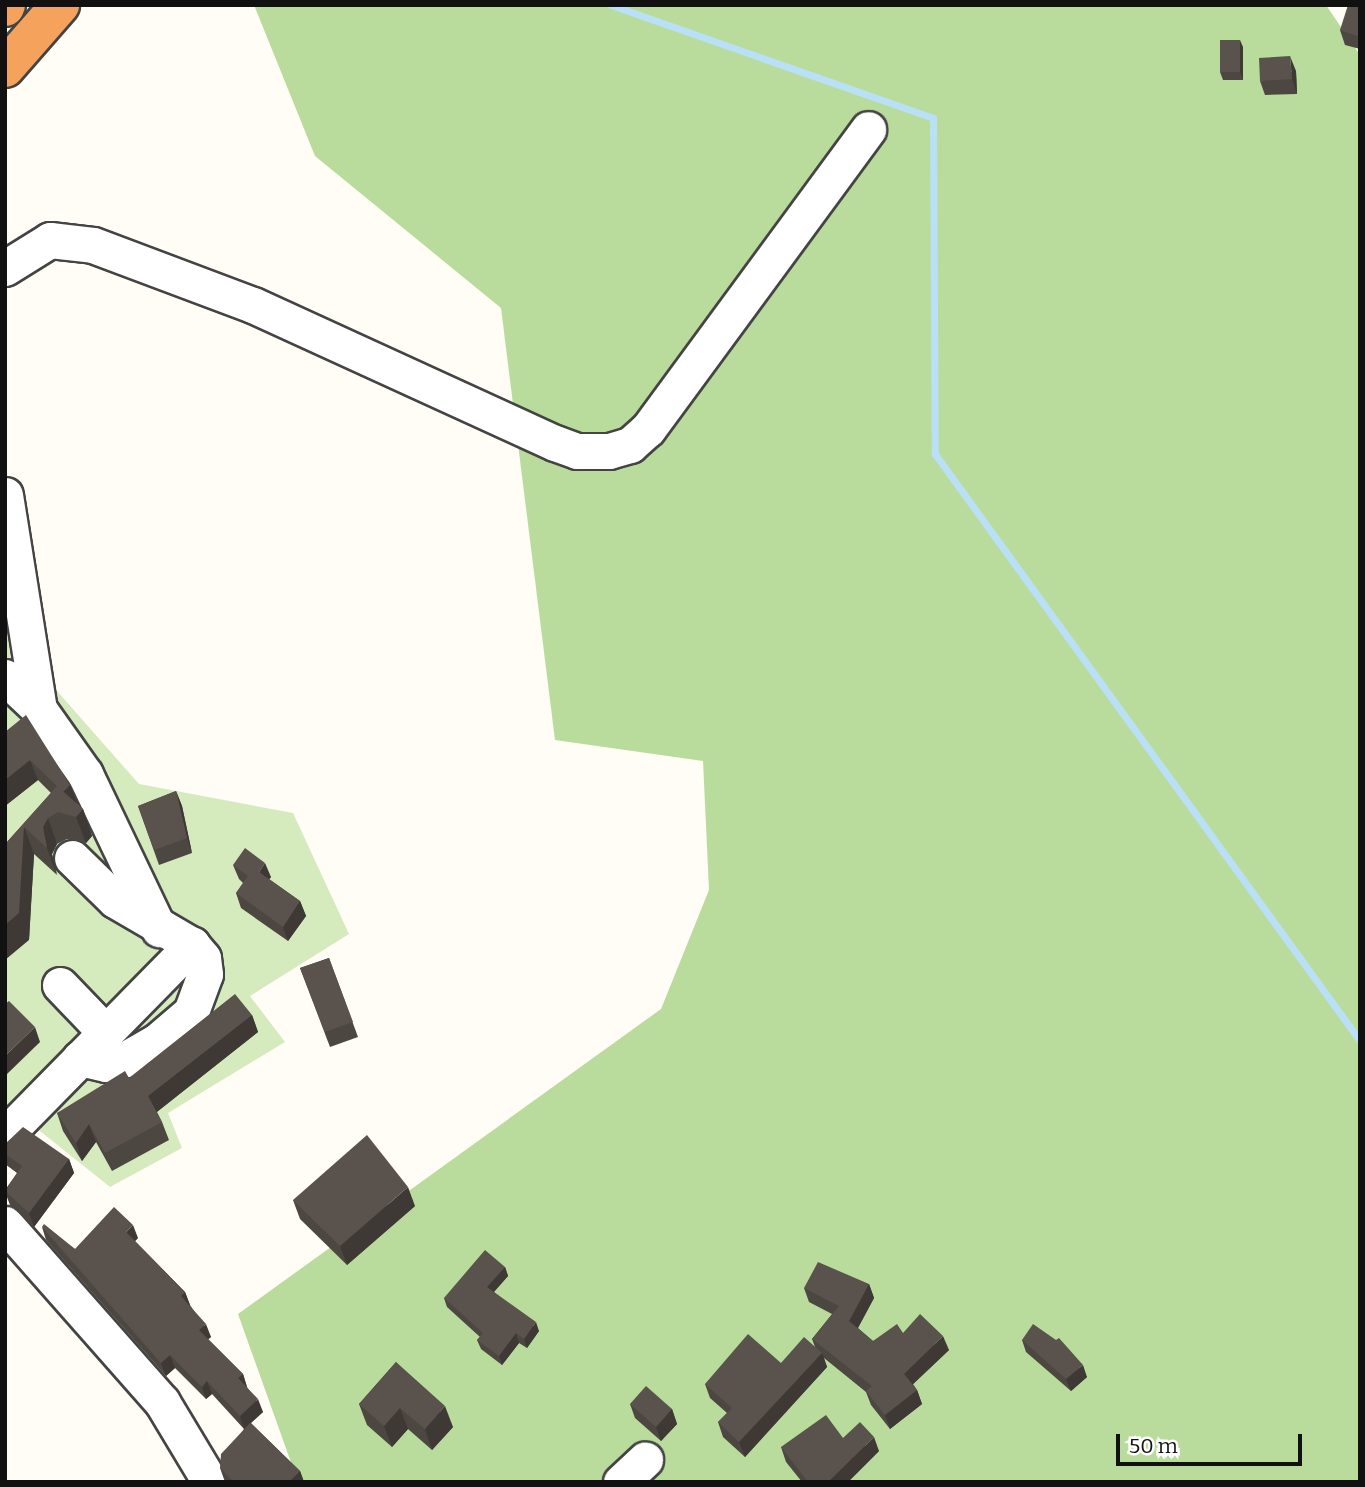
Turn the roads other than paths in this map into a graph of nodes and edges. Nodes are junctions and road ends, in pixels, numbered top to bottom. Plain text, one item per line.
1 (60, 5) edge
2 (5, 68) edge
3 (868, 129) dead end
4 (5, 268) edge
5 (5, 495) edge
6 (5, 677) edge
7 (39, 709) junction
8 (72, 858) dead end
9 (159, 929) junction
10 (192, 946) junction
11 (60, 985) dead end
12 (105, 1032) junction
13 (80, 1058) junction
14 (5, 1135) edge
15 (5, 1224) edge
16 (210, 1482) edge

1 - 2 highway
3 - 4 street
5 - 7 street
6 - 7 street
7 - 9 street
8 - 9 street
9 - 10 street
10 - 12 street
10 - 13 street
11 - 12 street
12 - 13 street
13 - 14 street
15 - 16 street

